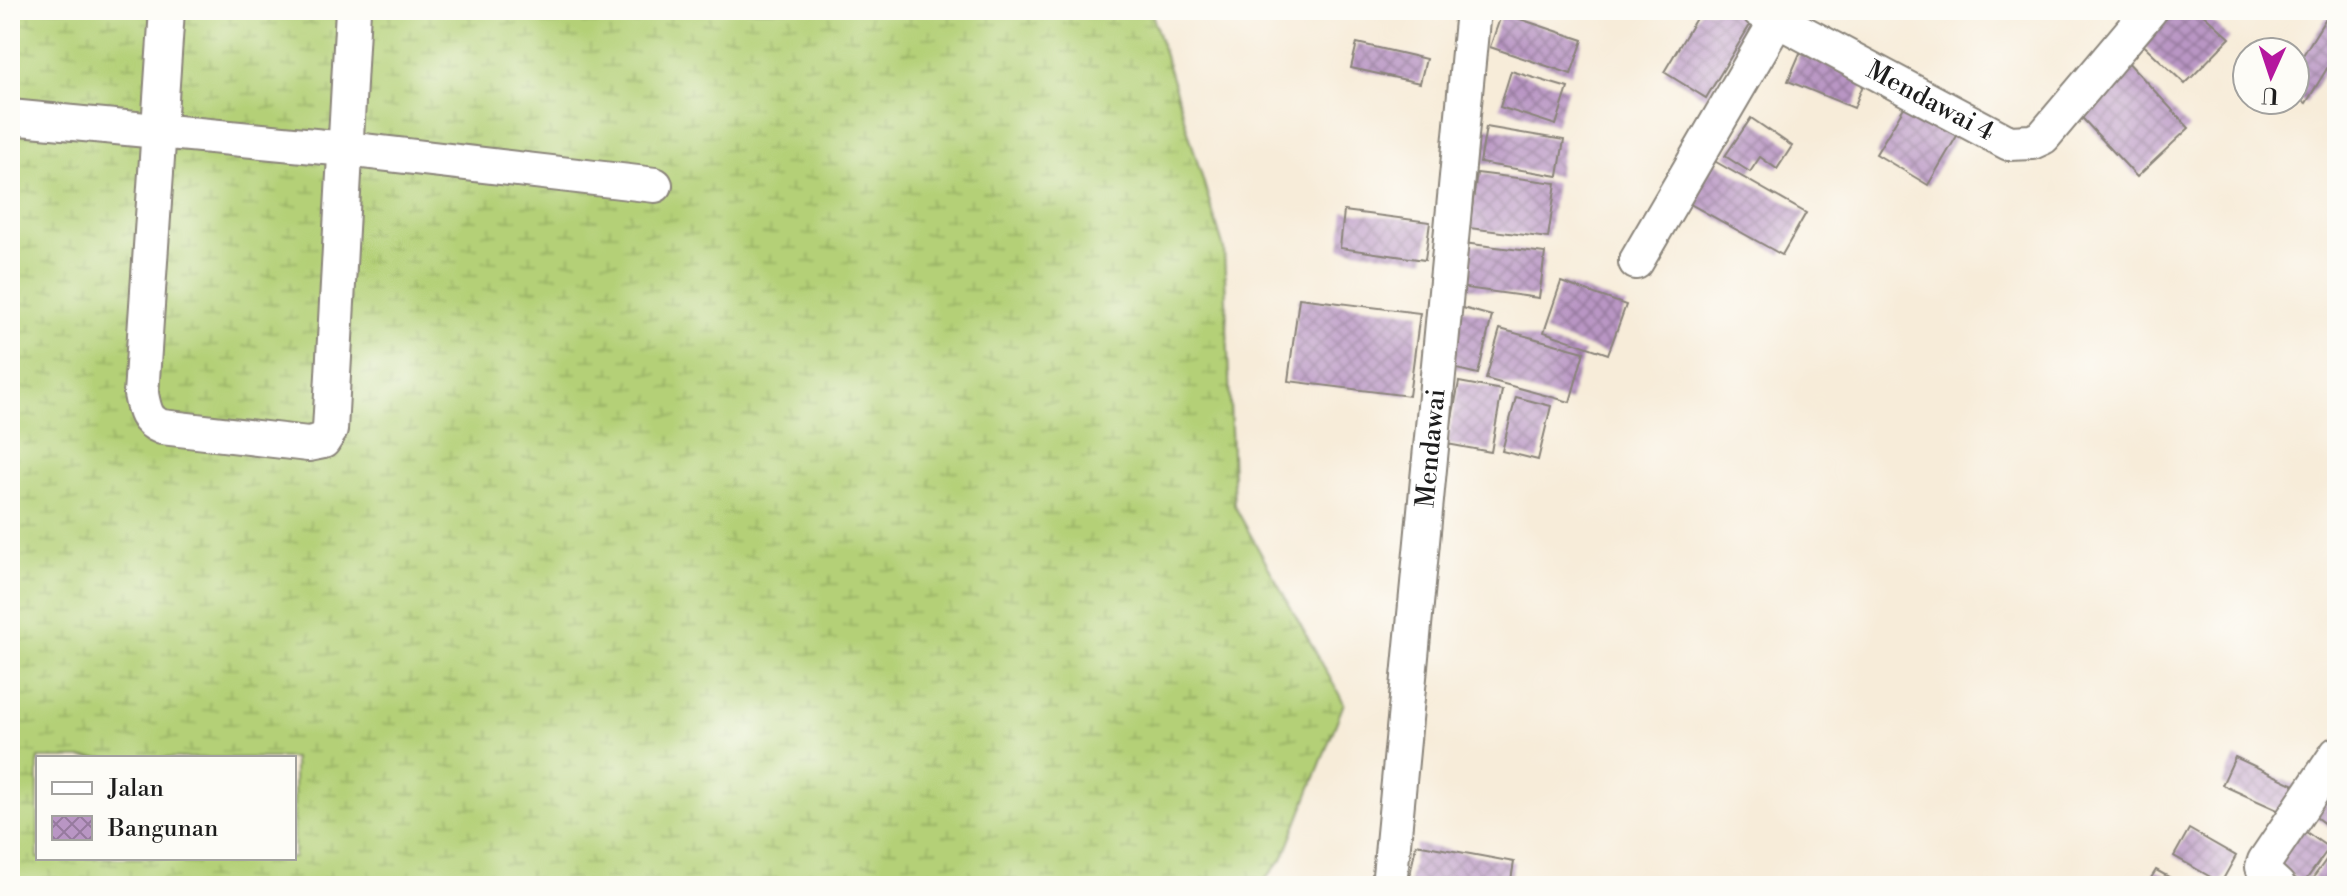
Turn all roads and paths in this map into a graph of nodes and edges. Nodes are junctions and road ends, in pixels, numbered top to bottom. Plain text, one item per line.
1 (167, 10) edge
2 (353, 10) edge
3 (1473, 10) edge
4 (2150, 10) edge
5 (1768, 15) edge
6 (10, 117) edge
7 (160, 130) junction
8 (346, 149) junction
9 (655, 185) dead end
10 (1636, 262) dead end
11 (2337, 754) edge
12 (1389, 886) edge
13 (2278, 886) edge

1 - 7 street
2 - 8 street
3 - 12 street, Mendawai
4 - 5 street, Mendawai 4
5 - 10 street
6 - 7 street
7 - 8 street
7 - 8 street
8 - 9 street
11 - 13 street

